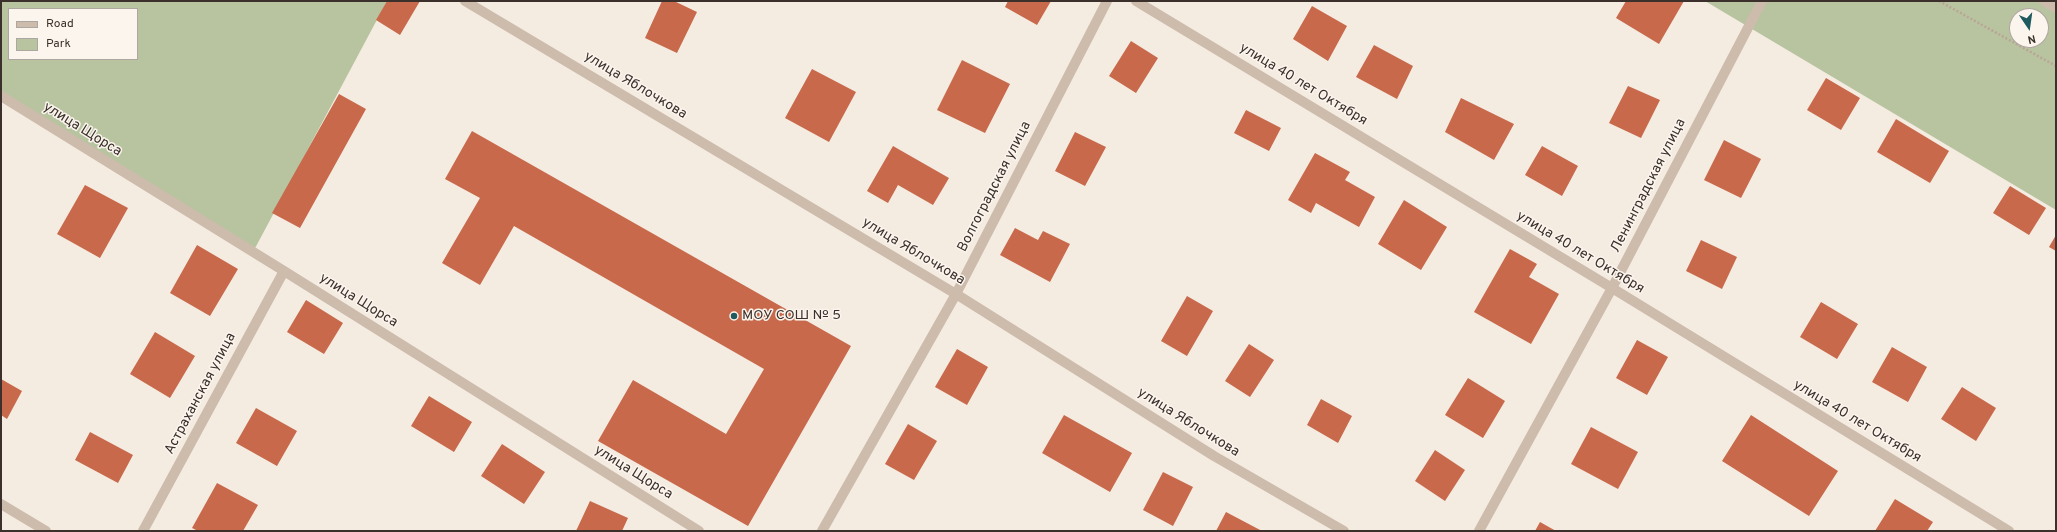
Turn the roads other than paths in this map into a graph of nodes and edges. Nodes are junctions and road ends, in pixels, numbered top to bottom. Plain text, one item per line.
1 (465, 1) edge
2 (1107, 1) edge
3 (1136, 1) edge
4 (1762, 1) edge
5 (2044, 1) edge
6 (2056, 8) edge
7 (1, 96) edge
8 (284, 271) junction
9 (1612, 288) junction
10 (956, 294) junction
11 (1, 504) edge
12 (46, 531) edge
13 (143, 531) edge
14 (699, 531) edge
15 (822, 531) edge
16 (1344, 531) edge
17 (1479, 531) edge
18 (2009, 531) edge

1 - 10 street, улица Яблочкова
2 - 10 street, Волгоградская улица
3 - 9 street, улица 40 лет Октября
4 - 9 street, Ленинградская улица
5 - 6 street
7 - 8 street, улица Щорса
8 - 13 street, Астраханская улица
8 - 14 street, улица Щорса
9 - 17 street, Ленинградская улица
9 - 18 street, улица 40 лет Октября
10 - 15 street, Волгоградская улица
10 - 16 street, улица Яблочкова
11 - 12 street

